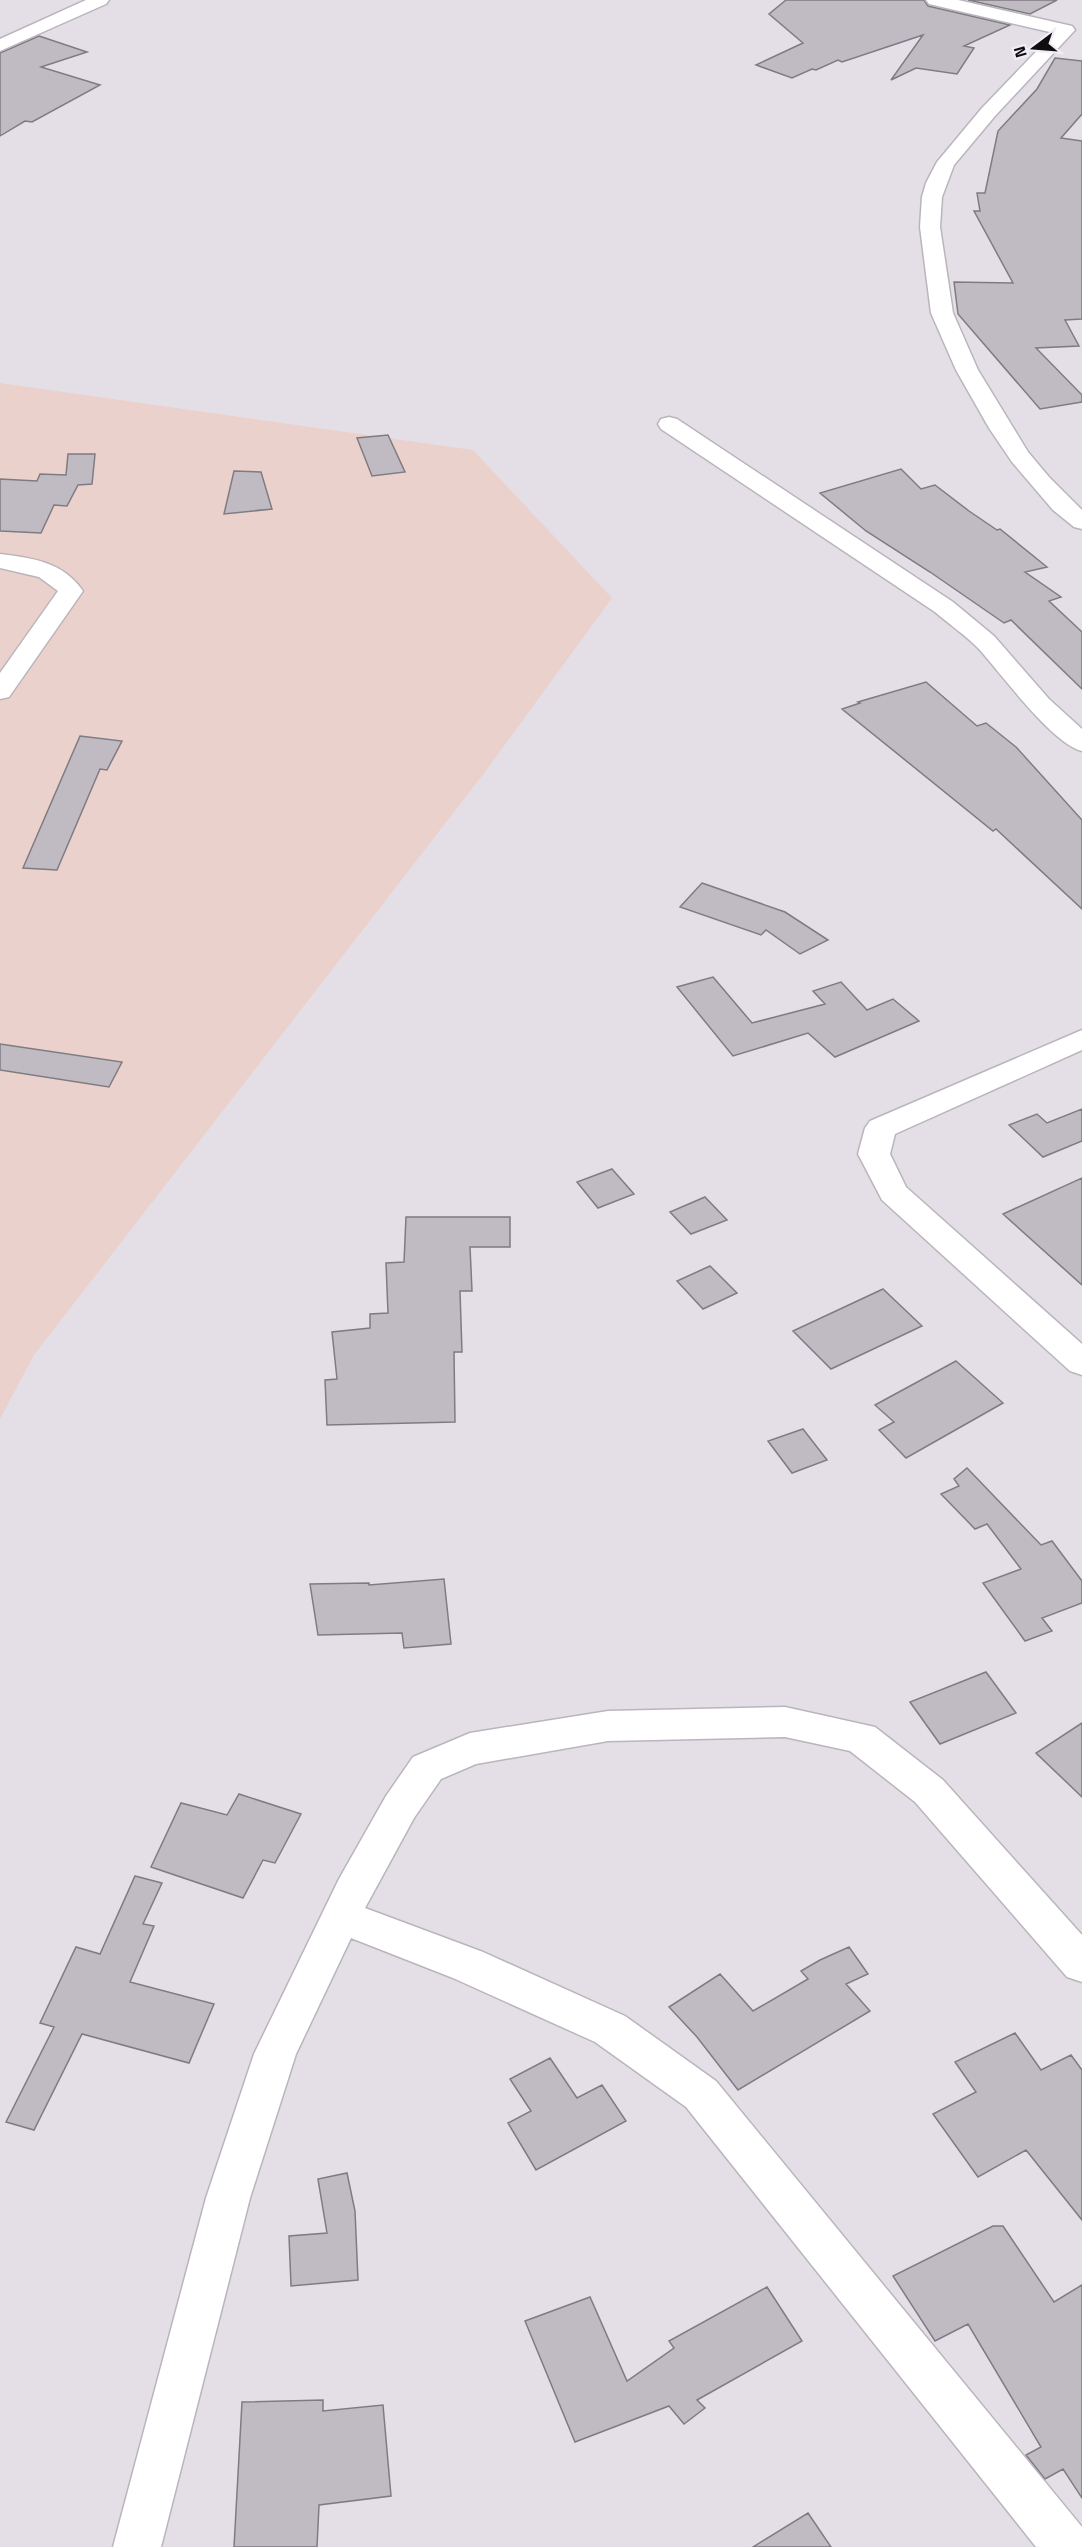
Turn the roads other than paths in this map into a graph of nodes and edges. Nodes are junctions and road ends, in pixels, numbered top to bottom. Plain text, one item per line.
1 (100, 0) edge
2 (935, 0) edge
3 (1074, 26) edge
4 (0, 46) edge
5 (669, 424) dead end
6 (1082, 522) edge
7 (0, 561) edge
8 (0, 691) edge
9 (1082, 743) edge
10 (1082, 1039) edge
11 (1082, 1363) edge
12 (341, 1917) junction
13 (1082, 1964) edge
14 (137, 2547) edge
15 (1067, 2547) edge

1 - 4 street
2 - 3 street
3 - 6 street
5 - 9 street
7 - 8 street
10 - 11 street
12 - 13 street
12 - 14 street
12 - 15 street

